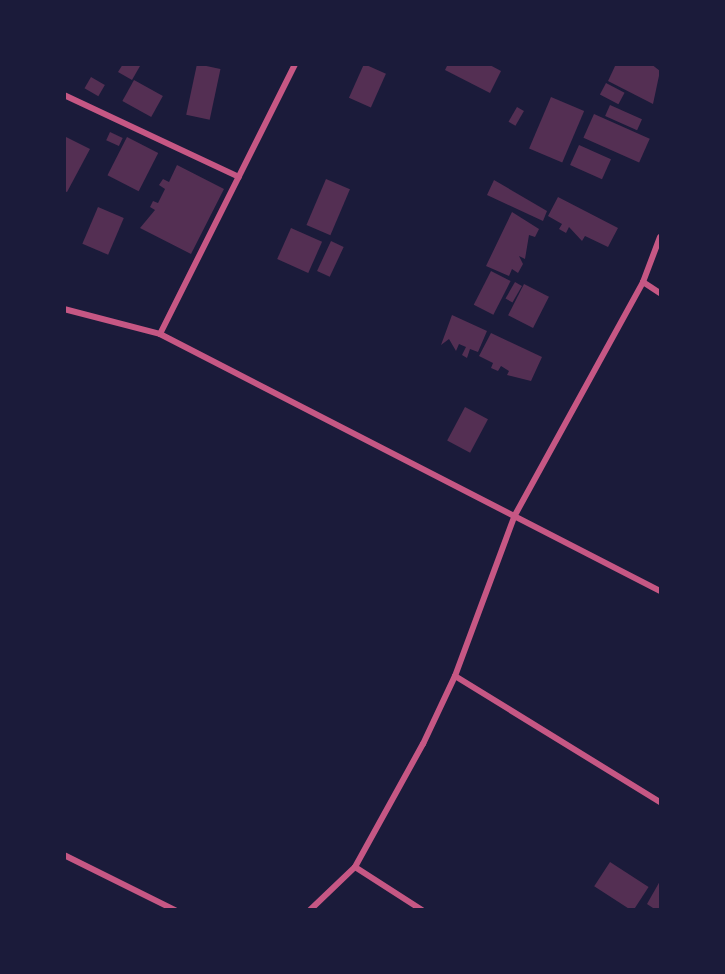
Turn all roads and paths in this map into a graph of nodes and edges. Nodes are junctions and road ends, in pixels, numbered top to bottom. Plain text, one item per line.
1 (295, 64) edge
2 (64, 95) edge
3 (239, 177) junction
4 (660, 237) edge
5 (643, 282) junction
6 (660, 293) edge
7 (64, 309) edge
8 (160, 334) junction
9 (514, 514) junction
10 (660, 591) edge
11 (455, 675) junction
12 (660, 802) edge
13 (64, 855) edge
14 (355, 867) junction
15 (175, 909) edge
16 (310, 909) edge
17 (422, 909) edge

1 - 3 street
2 - 3 street
3 - 8 street
4 - 5 street
5 - 6 street
5 - 9 street
7 - 8 street
8 - 9 street
9 - 10 street
9 - 11 street
11 - 12 street
11 - 14 street
13 - 15 street
14 - 16 street
14 - 17 street

